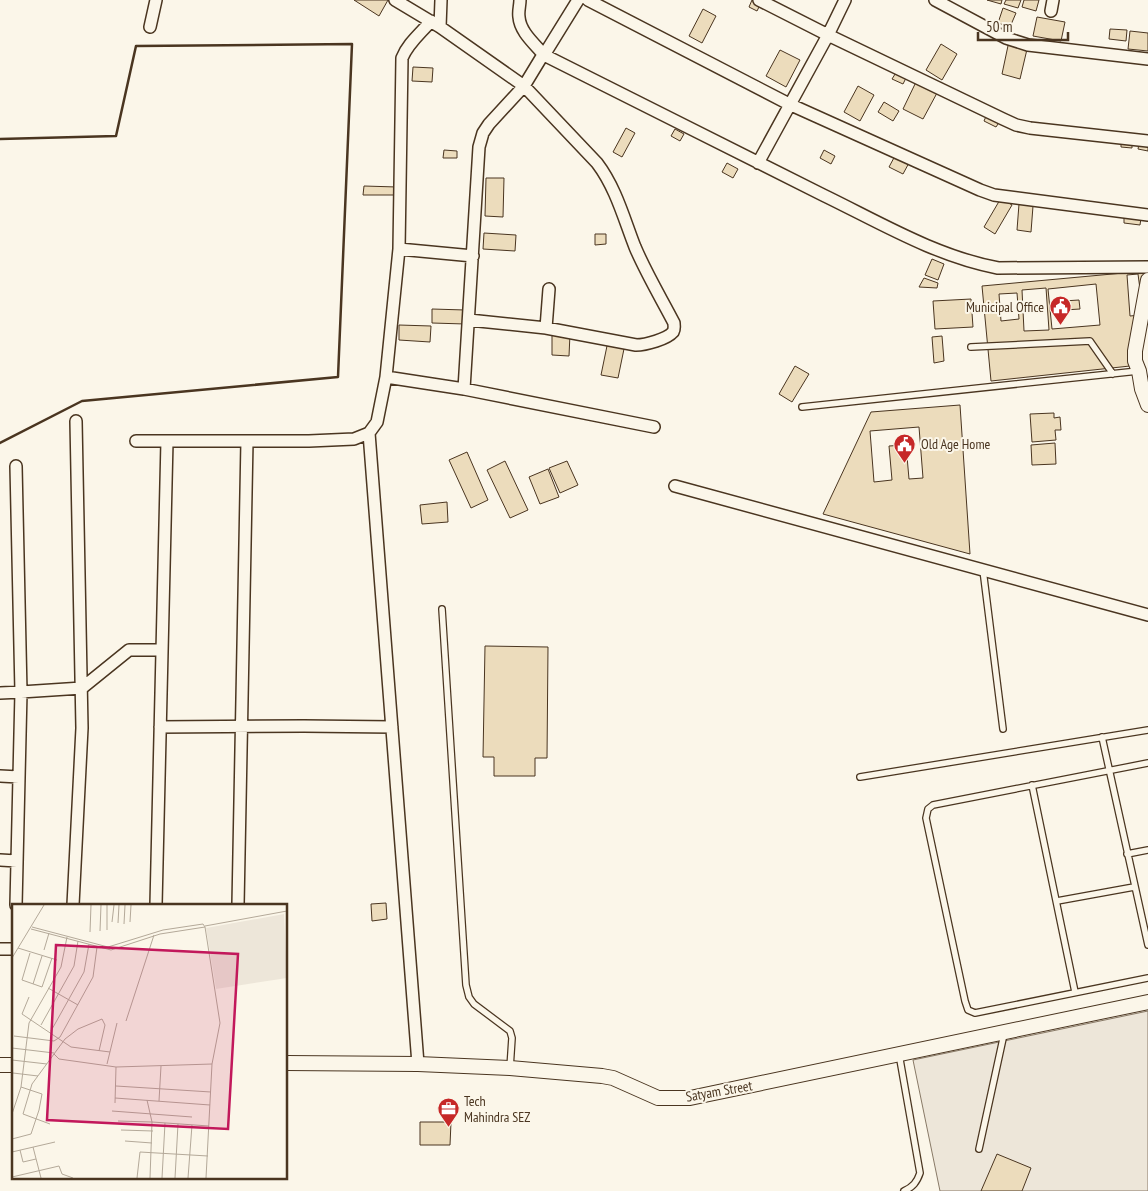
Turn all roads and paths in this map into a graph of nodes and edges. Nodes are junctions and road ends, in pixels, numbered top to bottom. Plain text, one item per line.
1 (156, 0) edge
2 (394, 0) edge
3 (441, 0) edge
4 (520, 0) edge
5 (578, 0) edge
6 (588, 0) edge
7 (759, 0) edge
8 (845, 0) edge
9 (935, 0) edge
10 (436, 24) junction
11 (150, 27) dead end
12 (828, 35) junction
13 (544, 55) junction
14 (1148, 59) edge
15 (524, 86) junction
16 (790, 104) junction
17 (1148, 141) edge
18 (758, 163) junction
19 (1148, 215) edge
20 (399, 249) junction
21 (473, 256) junction
22 (1148, 267) edge
23 (1148, 280) edge
24 (549, 289) dead end
25 (469, 320) junction
26 (546, 328) junction
27 (971, 347) dead end
28 (1144, 370) edge
29 (1113, 374) junction
30 (386, 377) junction
31 (464, 389) junction
32 (1148, 405) edge
33 (802, 407) dead end
34 (76, 421) dead end
35 (654, 427) dead end
36 (369, 433) junction
37 (136, 441) dead end
38 (167, 441) junction
39 (247, 441) junction
40 (16, 466) dead end
41 (676, 486) dead end
42 (983, 570) junction
43 (442, 609) dead end
44 (1148, 615) edge
45 (162, 650) junction
46 (82, 688) junction
47 (21, 692) junction
48 (0, 693) edge
49 (160, 727) junction
50 (241, 727) junction
51 (392, 727) junction
52 (1003, 729) dead end
53 (1148, 730) edge
54 (1102, 737) junction
55 (1148, 763) edge
56 (1110, 770) junction
57 (0, 776) edge
58 (19, 777) junction
59 (860, 777) dead end
60 (1032, 785) junction
61 (1148, 850) edge
62 (1127, 854) junction
63 (0, 860) edge
64 (17, 861) junction
65 (1134, 887) junction
66 (1057, 901) junction
67 (16, 904) edge
68 (72, 904) edge
69 (156, 904) edge
70 (238, 904) edge
71 (1148, 944) edge
72 (1148, 978) edge
73 (1075, 992) junction
74 (1148, 1002) edge
75 (1004, 1032) junction
76 (899, 1054) junction
77 (288, 1063) edge
78 (418, 1064) junction
79 (510, 1068) junction
80 (979, 1149) dead end
81 (904, 1191) edge

1 - 11 street
2 - 10 street
3 - 10 street
4 - 13 street
5 - 13 street
6 - 16 street
7 - 12 street
8 - 12 street
9 - 14 street
10 - 15 street
10 - 20 street
12 - 16 street
12 - 17 street
13 - 15 street
13 - 18 street
15 - 21 street
15 - 26 street
16 - 18 street
16 - 19 street
18 - 22 street
20 - 21 street
20 - 30 street
21 - 25 street
23 - 28 street
24 - 26 street
25 - 26 street
25 - 31 street
27 - 29 lane
28 - 29 lane
28 - 32 street
29 - 33 lane
30 - 31 street
30 - 36 street
31 - 35 street
34 - 46 street
36 - 39 street
36 - 51 street
37 - 38 street
38 - 39 street
38 - 45 street
39 - 50 street
40 - 47 street
41 - 42 street
42 - 44 street
42 - 52 lane
43 - 79 lane
45 - 46 street
45 - 49 street
46 - 47 street
46 - 68 street
47 - 48 street
47 - 58 street
49 - 50 street
49 - 69 street
50 - 51 street
50 - 70 street
51 - 78 street
53 - 54 lane
54 - 56 lane
54 - 59 lane
55 - 56 lane
56 - 60 lane
56 - 62 lane
57 - 58 street
58 - 64 street
60 - 66 lane
60 - 73 lane
61 - 62 lane
62 - 65 lane
63 - 64 street
64 - 67 street
65 - 66 lane
65 - 71 lane
66 - 73 lane
72 - 73 lane
74 - 75 street, Satyam Street
75 - 76 street, Satyam Street
75 - 80 lane
76 - 79 street, Satyam Street
76 - 81 lane
77 - 78 street, Satyam Street
78 - 79 street, Satyam Street

